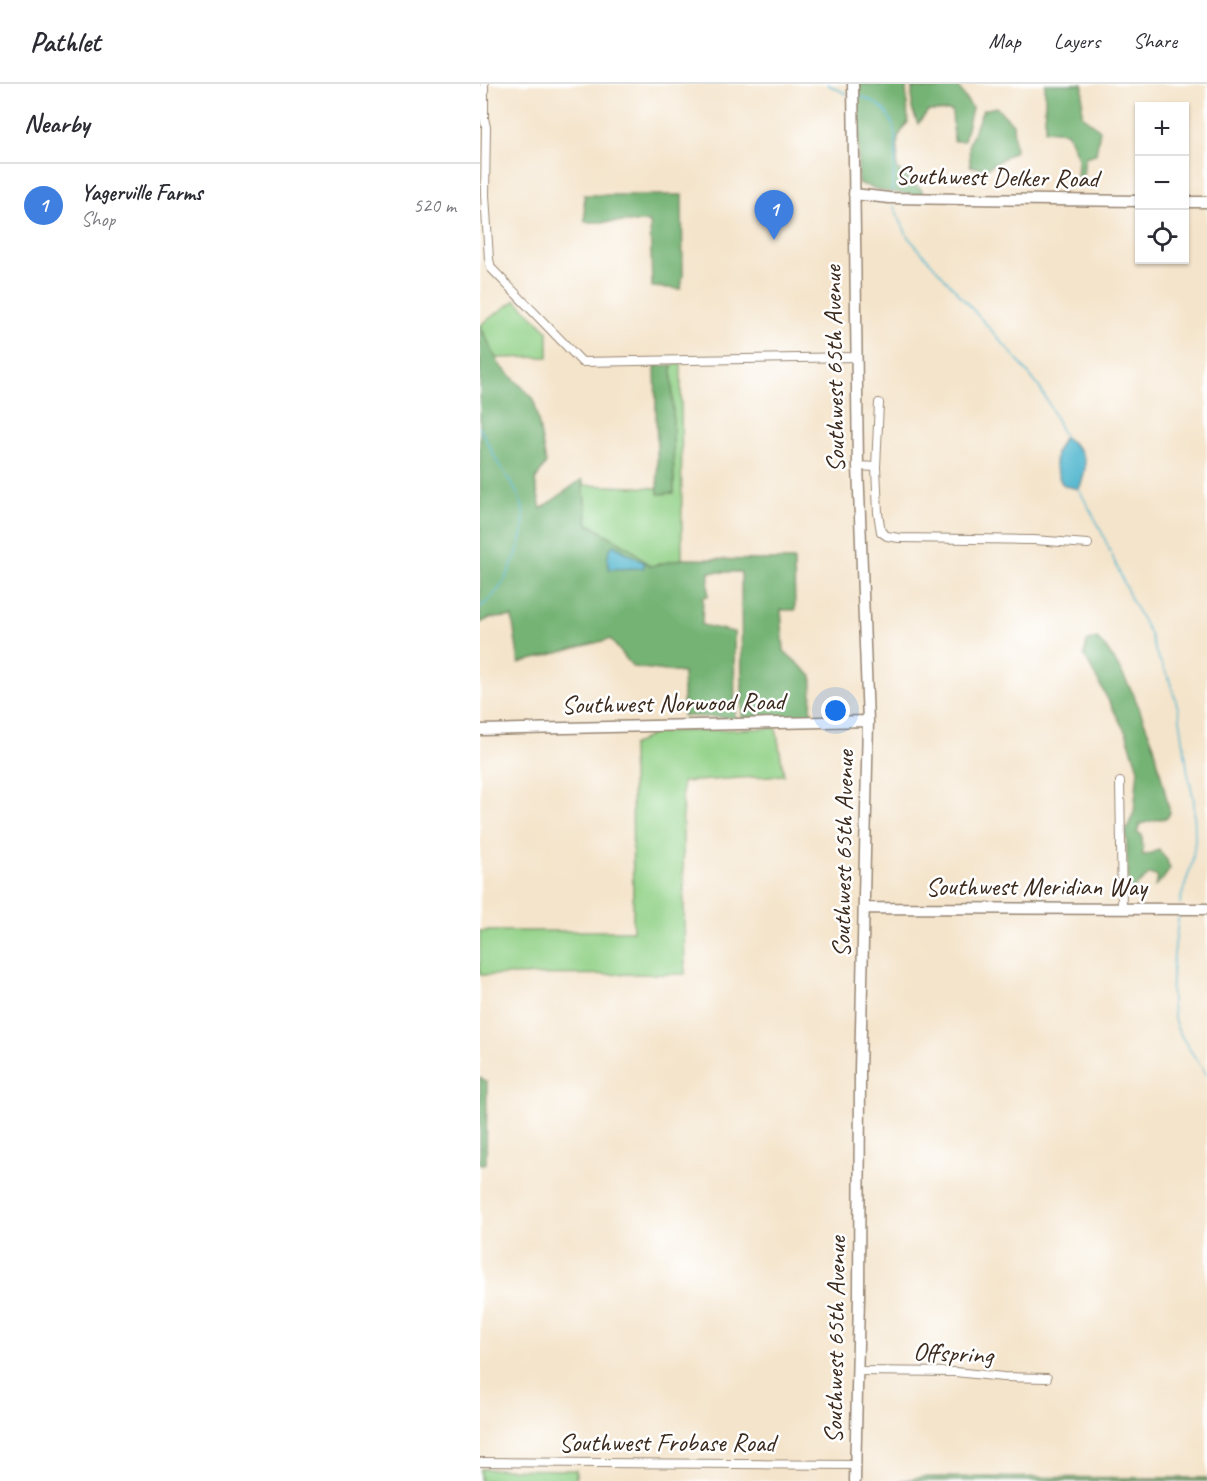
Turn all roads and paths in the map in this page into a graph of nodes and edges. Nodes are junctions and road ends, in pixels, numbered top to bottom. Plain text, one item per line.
1 (484, 84) edge
2 (853, 84) edge
3 (854, 194) junction
4 (1135, 201) edge
5 (1189, 202) edge
6 (1207, 202) edge
7 (856, 357) junction
8 (879, 403) dead end
9 (858, 466) junction
10 (876, 467) junction
11 (1088, 544) dead end
12 (868, 721) junction
13 (480, 730) edge
14 (1120, 782) dead end
15 (864, 908) junction
16 (1122, 908) junction
17 (1207, 909) edge
18 (857, 1371) junction
19 (1047, 1378) dead end
20 (480, 1462) edge
21 (855, 1465) junction
22 (855, 1481) edge

1 - 7 street
2 - 3 main road, Southwest 65th Avenue
3 - 4 main road, Southwest Delker Road
3 - 7 main road, Southwest 65th Avenue
5 - 6 main road
7 - 9 main road, Southwest 65th Avenue
8 - 10 street
9 - 10 street
9 - 12 main road, Southwest 65th Avenue
10 - 11 street
12 - 13 main road, Southwest Norwood Road
12 - 15 main road, Southwest 65th Avenue
14 - 16 street
15 - 16 main road, Southwest Meridian Way
15 - 18 main road, Southwest 65th Avenue
16 - 17 main road, Southwest Meridian Way
18 - 19 street, Offspring
18 - 21 main road, Southwest 65th Avenue
20 - 21 street, Southwest Frobase Road
21 - 22 main road, Southwest 65th Avenue

